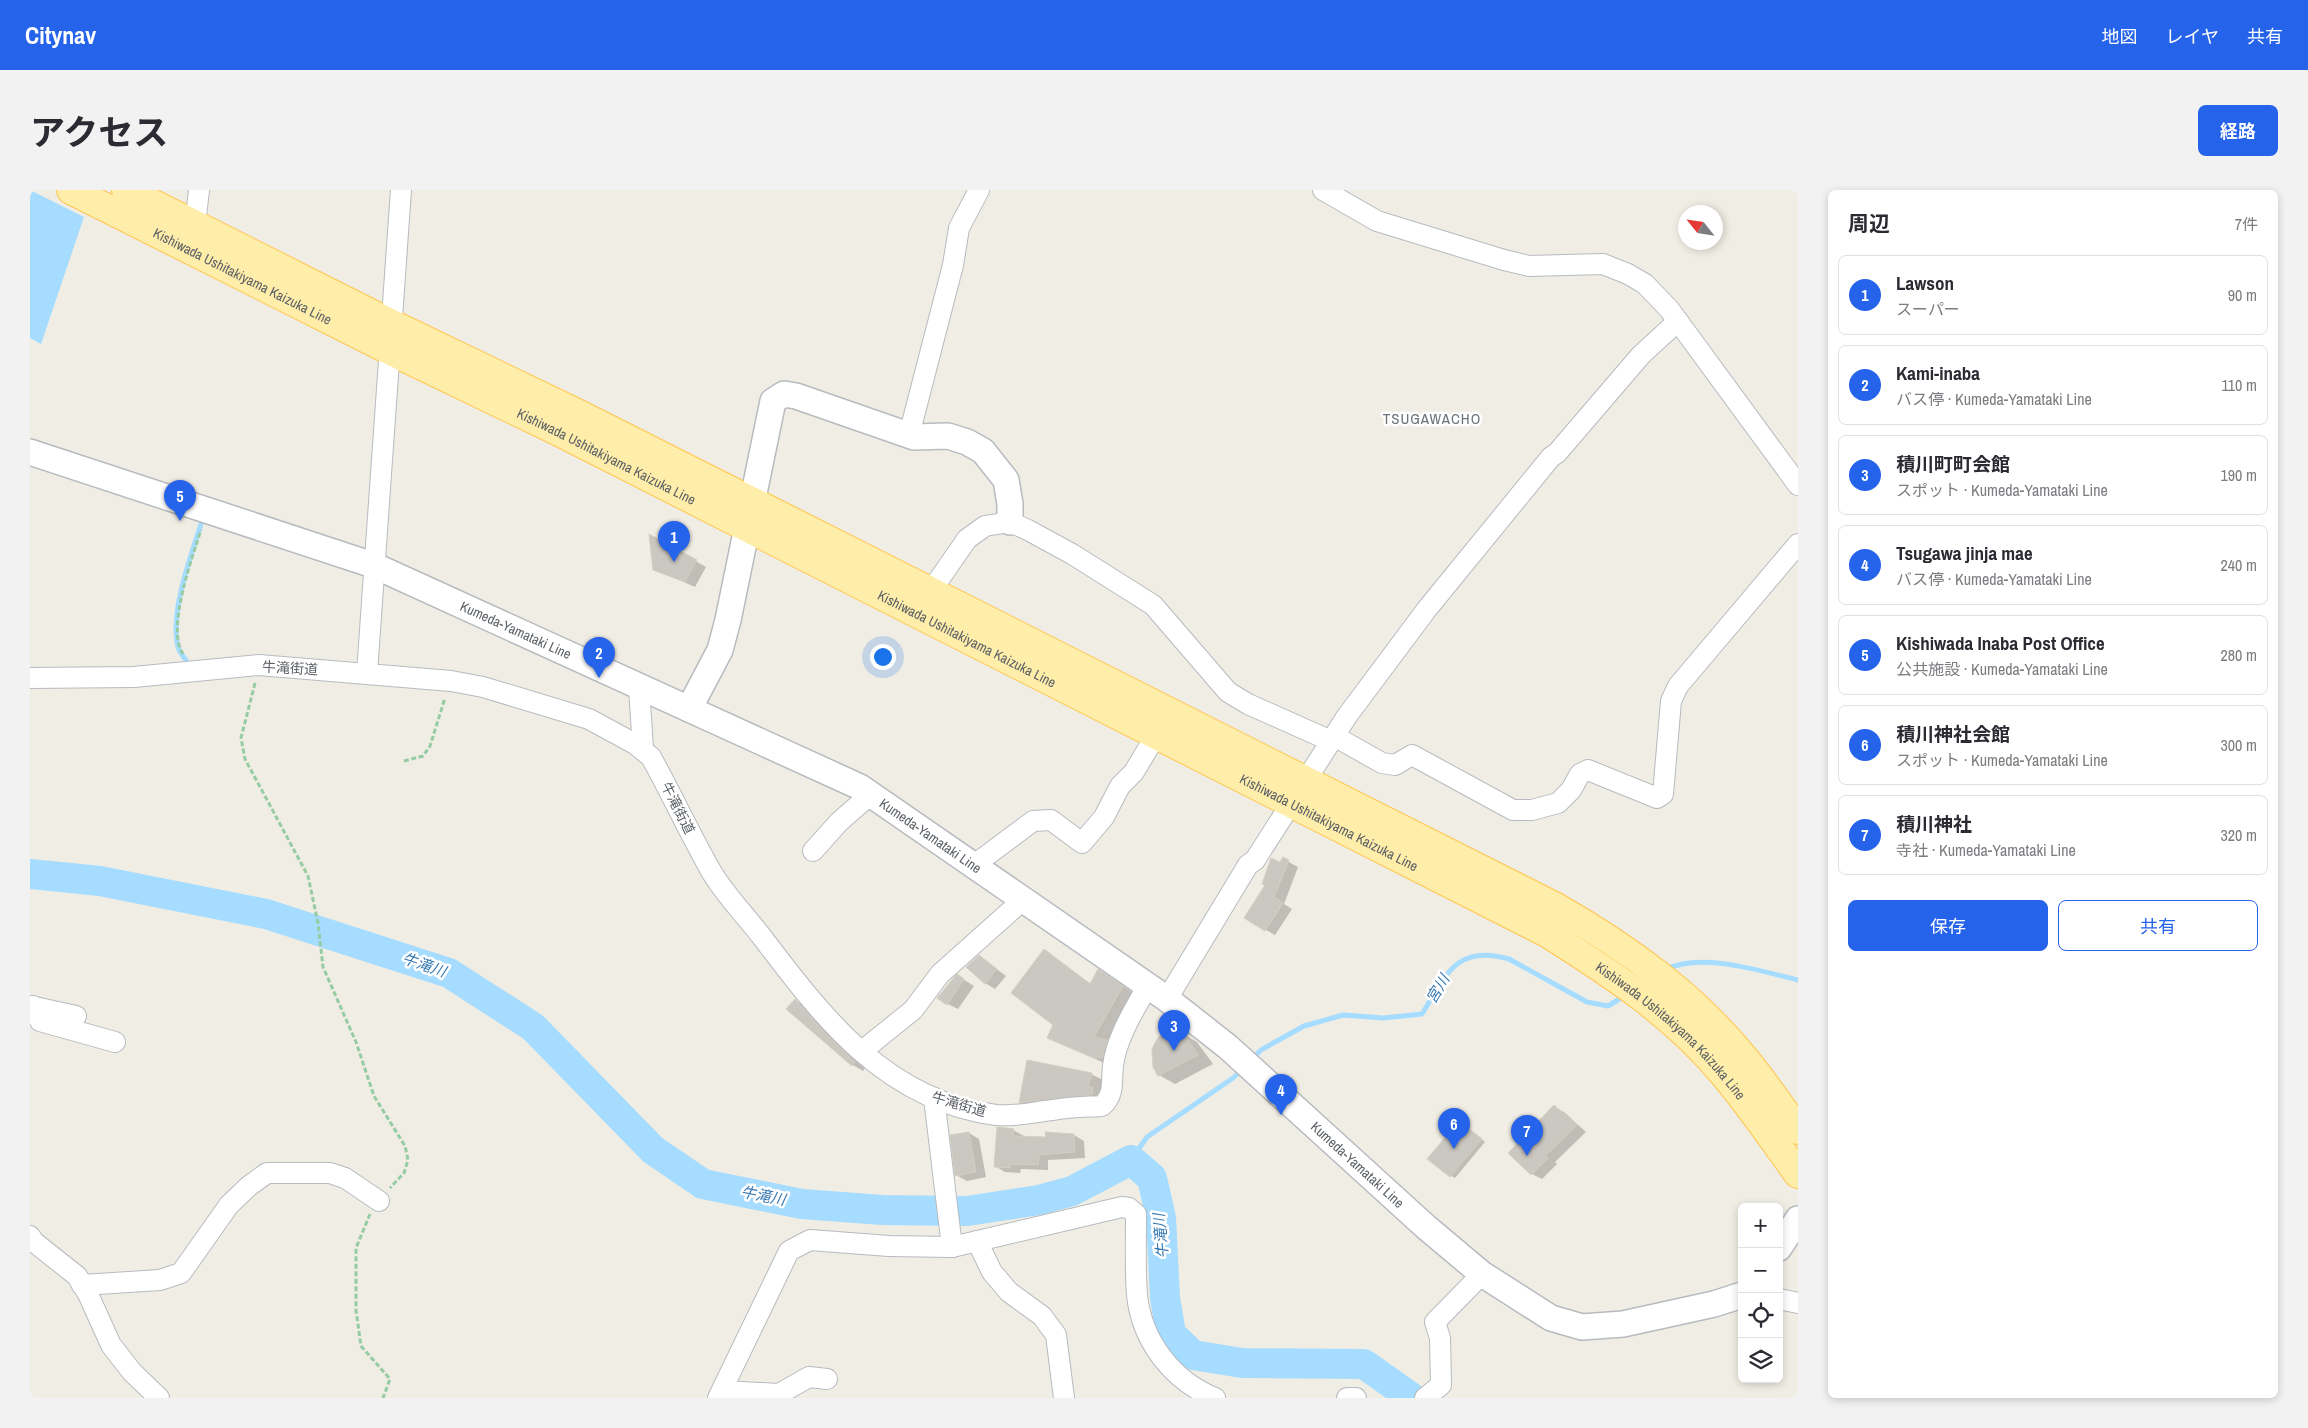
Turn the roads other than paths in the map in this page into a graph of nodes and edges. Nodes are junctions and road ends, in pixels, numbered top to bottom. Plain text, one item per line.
1 (70, 190) edge
2 (126, 190) edge
3 (199, 190) edge
4 (401, 190) edge
5 (979, 190) edge
6 (1323, 190) edge
7 (195, 225) junction
8 (1678, 321) junction
9 (390, 337) junction
10 (909, 435) junction
11 (30, 452) edge
12 (1798, 485) edge
13 (749, 513) junction
14 (1010, 522) junction
15 (1798, 544) edge
16 (373, 565) junction
17 (932, 591) junction
18 (367, 673) junction
19 (30, 678) edge
20 (639, 687) junction
21 (689, 709) junction
22 (1156, 735) junction
23 (1332, 739) junction
24 (643, 750) junction
25 (1299, 792) junction
26 (871, 794) junction
27 (812, 850) dead end
28 (974, 865) junction
29 (1024, 899) junction
30 (1157, 993) junction
31 (31, 1006) edge
32 (76, 1016) dead end
33 (115, 1042) dead end
34 (862, 1051) junction
35 (934, 1098) junction
36 (1798, 1130) edge
37 (1798, 1174) edge
38 (379, 1201) dead end
39 (1798, 1219) edge
40 (30, 1236) edge
41 (977, 1241) junction
42 (1783, 1242) edge
43 (952, 1247) junction
44 (1482, 1274) junction
45 (82, 1285) junction
46 (1738, 1296) edge
47 (1783, 1300) edge
48 (1798, 1303) edge
49 (827, 1379) dead end
50 (721, 1394) edge
51 (159, 1398) edge
52 (1064, 1398) edge
53 (1215, 1398) edge
54 (1347, 1398) edge
55 (1356, 1398) edge
56 (1425, 1398) edge

1 - 9 main road, Kishiwada Ushitakiyama Kaizuka Line
2 - 7 main road, Kishiwada Ushitakiyama Kaizuka Line
3 - 7 street
4 - 9 street
5 - 10 street
6 - 8 street
7 - 9 main road, Kishiwada Ushitakiyama Kaizuka Line
8 - 12 street
8 - 23 street
9 - 13 main road, Kishiwada Ushitakiyama Kaizuka Line
9 - 16 street
10 - 13 street
10 - 14 street
11 - 16 street, Kumeda-Yamataki Line
13 - 17 main road, Kishiwada Ushitakiyama Kaizuka Line
13 - 21 street
13 - 22 main road, Kishiwada Ushitakiyama Kaizuka Line
14 - 17 street
14 - 23 street
15 - 23 street
16 - 18 street
16 - 20 street, Kumeda-Yamataki Line
17 - 25 main road, Kishiwada Ushitakiyama Kaizuka Line
18 - 19 street, 牛滝街道
18 - 24 street, 牛滝街道
20 - 21 street, Kumeda-Yamataki Line
20 - 24 street
21 - 26 street, Kumeda-Yamataki Line
22 - 25 main road, Kishiwada Ushitakiyama Kaizuka Line
22 - 28 street
23 - 25 street
24 - 34 street, 牛滝街道
25 - 30 street
25 - 36 main road, Kishiwada Ushitakiyama Kaizuka Line
25 - 37 main road, Kishiwada Ushitakiyama Kaizuka Line
26 - 27 street
26 - 28 street, Kumeda-Yamataki Line
28 - 29 street, Kumeda-Yamataki Line
29 - 30 street, Kumeda-Yamataki Line
29 - 34 street
30 - 35 street, 牛滝街道
30 - 44 street, Kumeda-Yamataki Line
31 - 32 street
31 - 33 street
34 - 35 street, 牛滝街道
35 - 43 street
38 - 45 street
39 - 42 street
40 - 45 street
41 - 43 street
41 - 52 street
41 - 53 street
43 - 50 street
44 - 46 street, Kumeda-Yamataki Line
44 - 56 street
45 - 51 street
47 - 48 street
49 - 50 street
54 - 55 street

